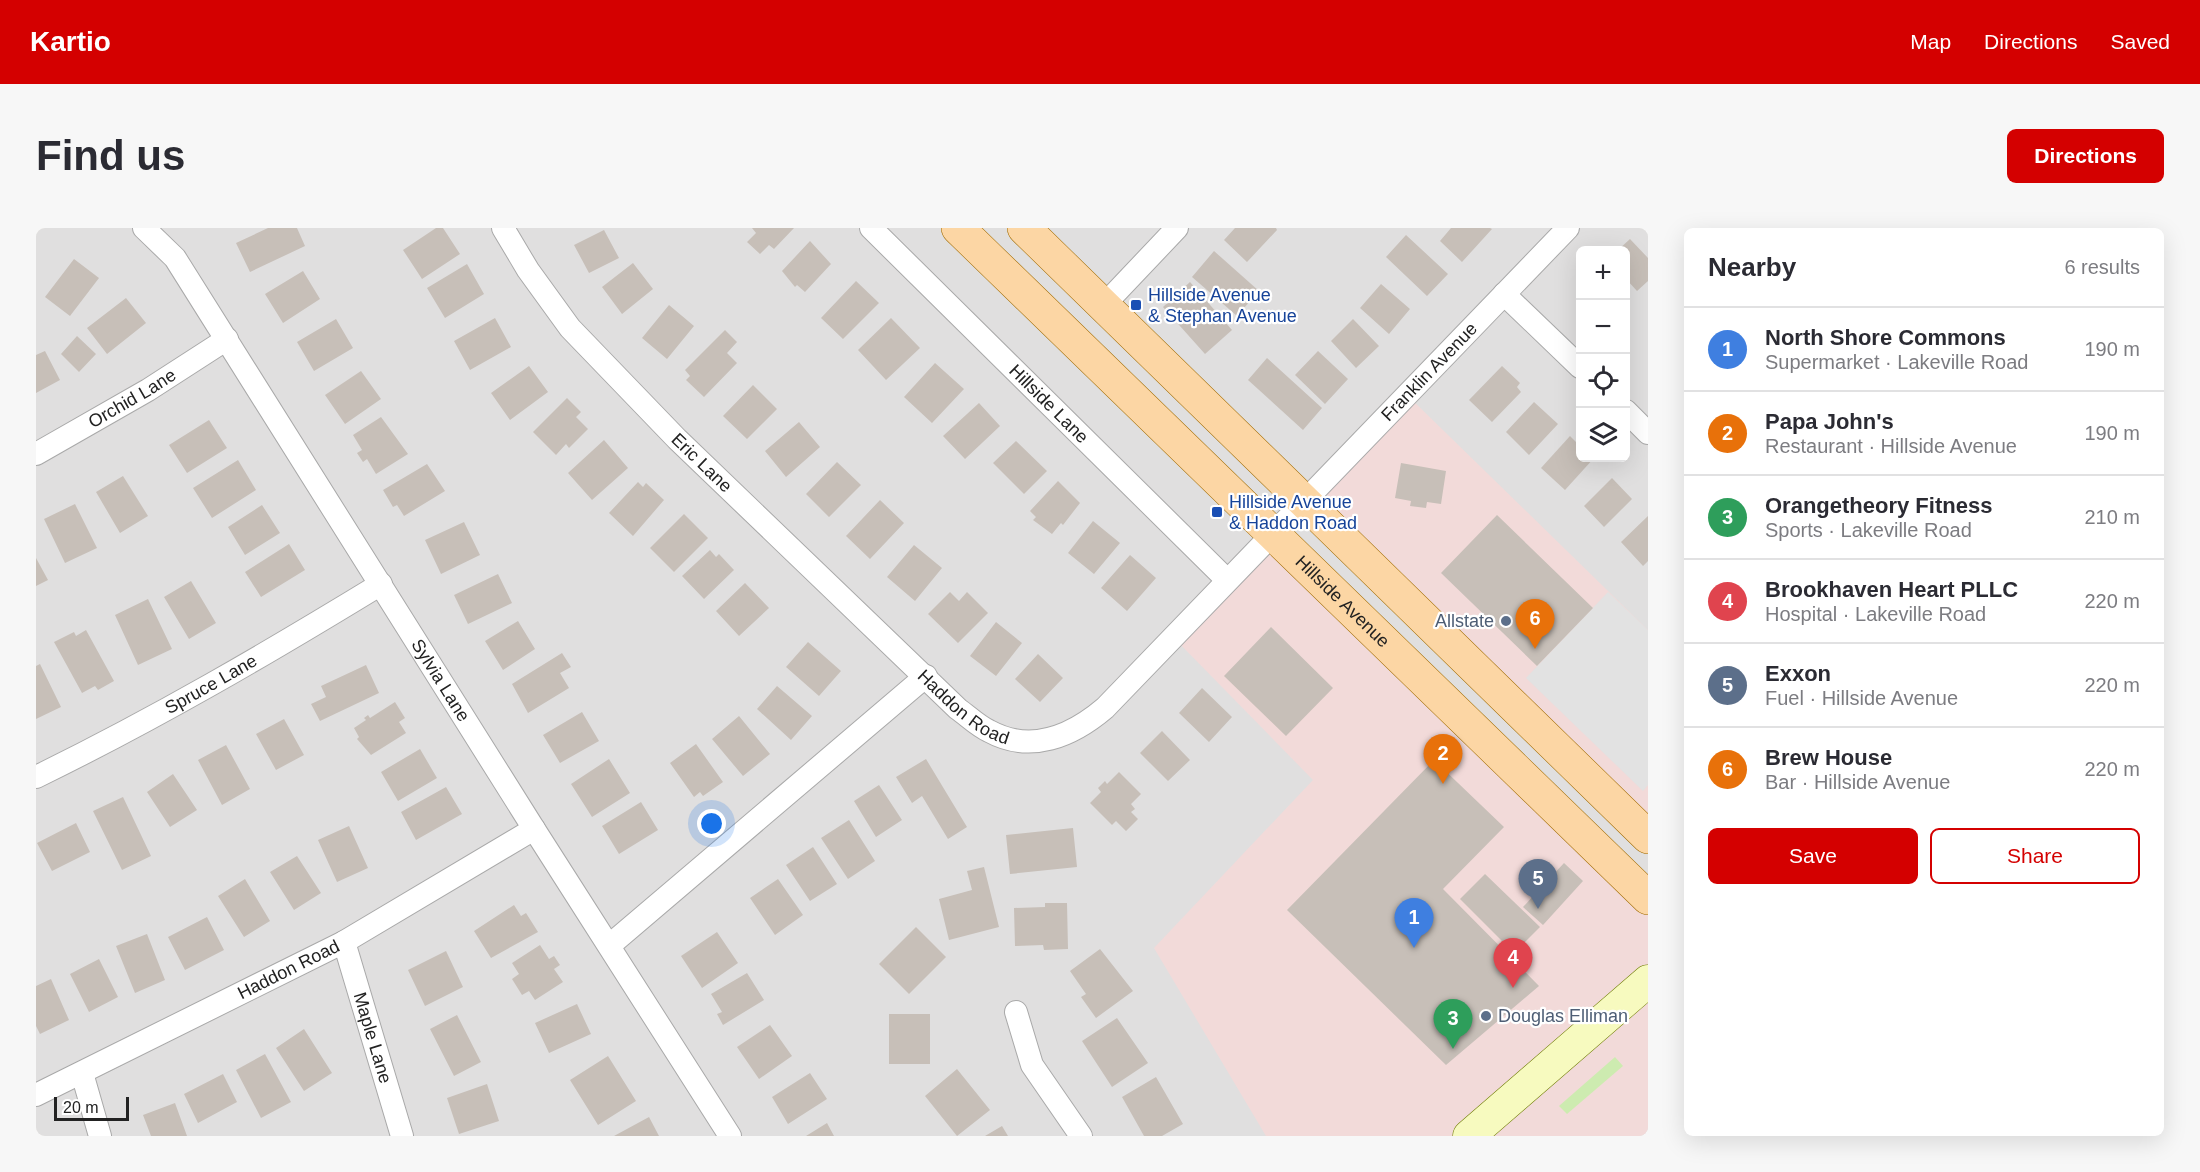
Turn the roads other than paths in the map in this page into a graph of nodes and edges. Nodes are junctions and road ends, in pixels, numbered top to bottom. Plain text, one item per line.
1 (144, 228) edge
2 (503, 228) edge
3 (871, 228) edge
4 (958, 228) edge
5 (1024, 228) edge
6 (1177, 228) edge
7 (1568, 228) edge
8 (1504, 294) junction
9 (1104, 305) junction
10 (227, 339) junction
11 (1576, 363) edge
12 (1630, 415) edge
13 (1648, 432) edge
14 (36, 454) edge
15 (1288, 516) junction
16 (1227, 580) junction
17 (381, 584) junction
18 (926, 676) junction
19 (36, 777) edge
20 (534, 829) junction
21 (1648, 837) edge
22 (1648, 898) edge
23 (344, 942) junction
24 (610, 945) junction
25 (1648, 981) edge
26 (1016, 1012) dead end
27 (82, 1073) junction
28 (36, 1095) edge
29 (100, 1136) edge
30 (402, 1136) edge
31 (730, 1136) edge
32 (1081, 1136) edge
33 (1469, 1136) edge

1 - 10 street, Sylvia Lane
2 - 18 street, Eric Lane
3 - 16 street, Hillside Lane
4 - 15 main road, Hillside Avenue
5 - 9 main road, Hillside Avenue
6 - 9 street
7 - 8 street, Franklin Avenue
8 - 11 street
8 - 15 street, Franklin Avenue
9 - 15 main road, Hillside Avenue
10 - 14 street, Orchid Lane
10 - 17 street, Sylvia Lane
12 - 13 street
15 - 16 street, Haddon Road
15 - 21 main road, Hillside Avenue
15 - 22 main road, Hillside Avenue
16 - 18 street, Haddon Road
17 - 19 street, Spruce Lane
17 - 20 street, Sylvia Lane
18 - 24 street, Haddon Road
20 - 23 street, Haddon Road
20 - 24 street, Sylvia Lane
23 - 27 street, Haddon Road
23 - 30 street, Maple Lane
24 - 31 street, Sylvia Lane
25 - 33 main road
26 - 32 street
27 - 28 street, Haddon Road
27 - 29 street

